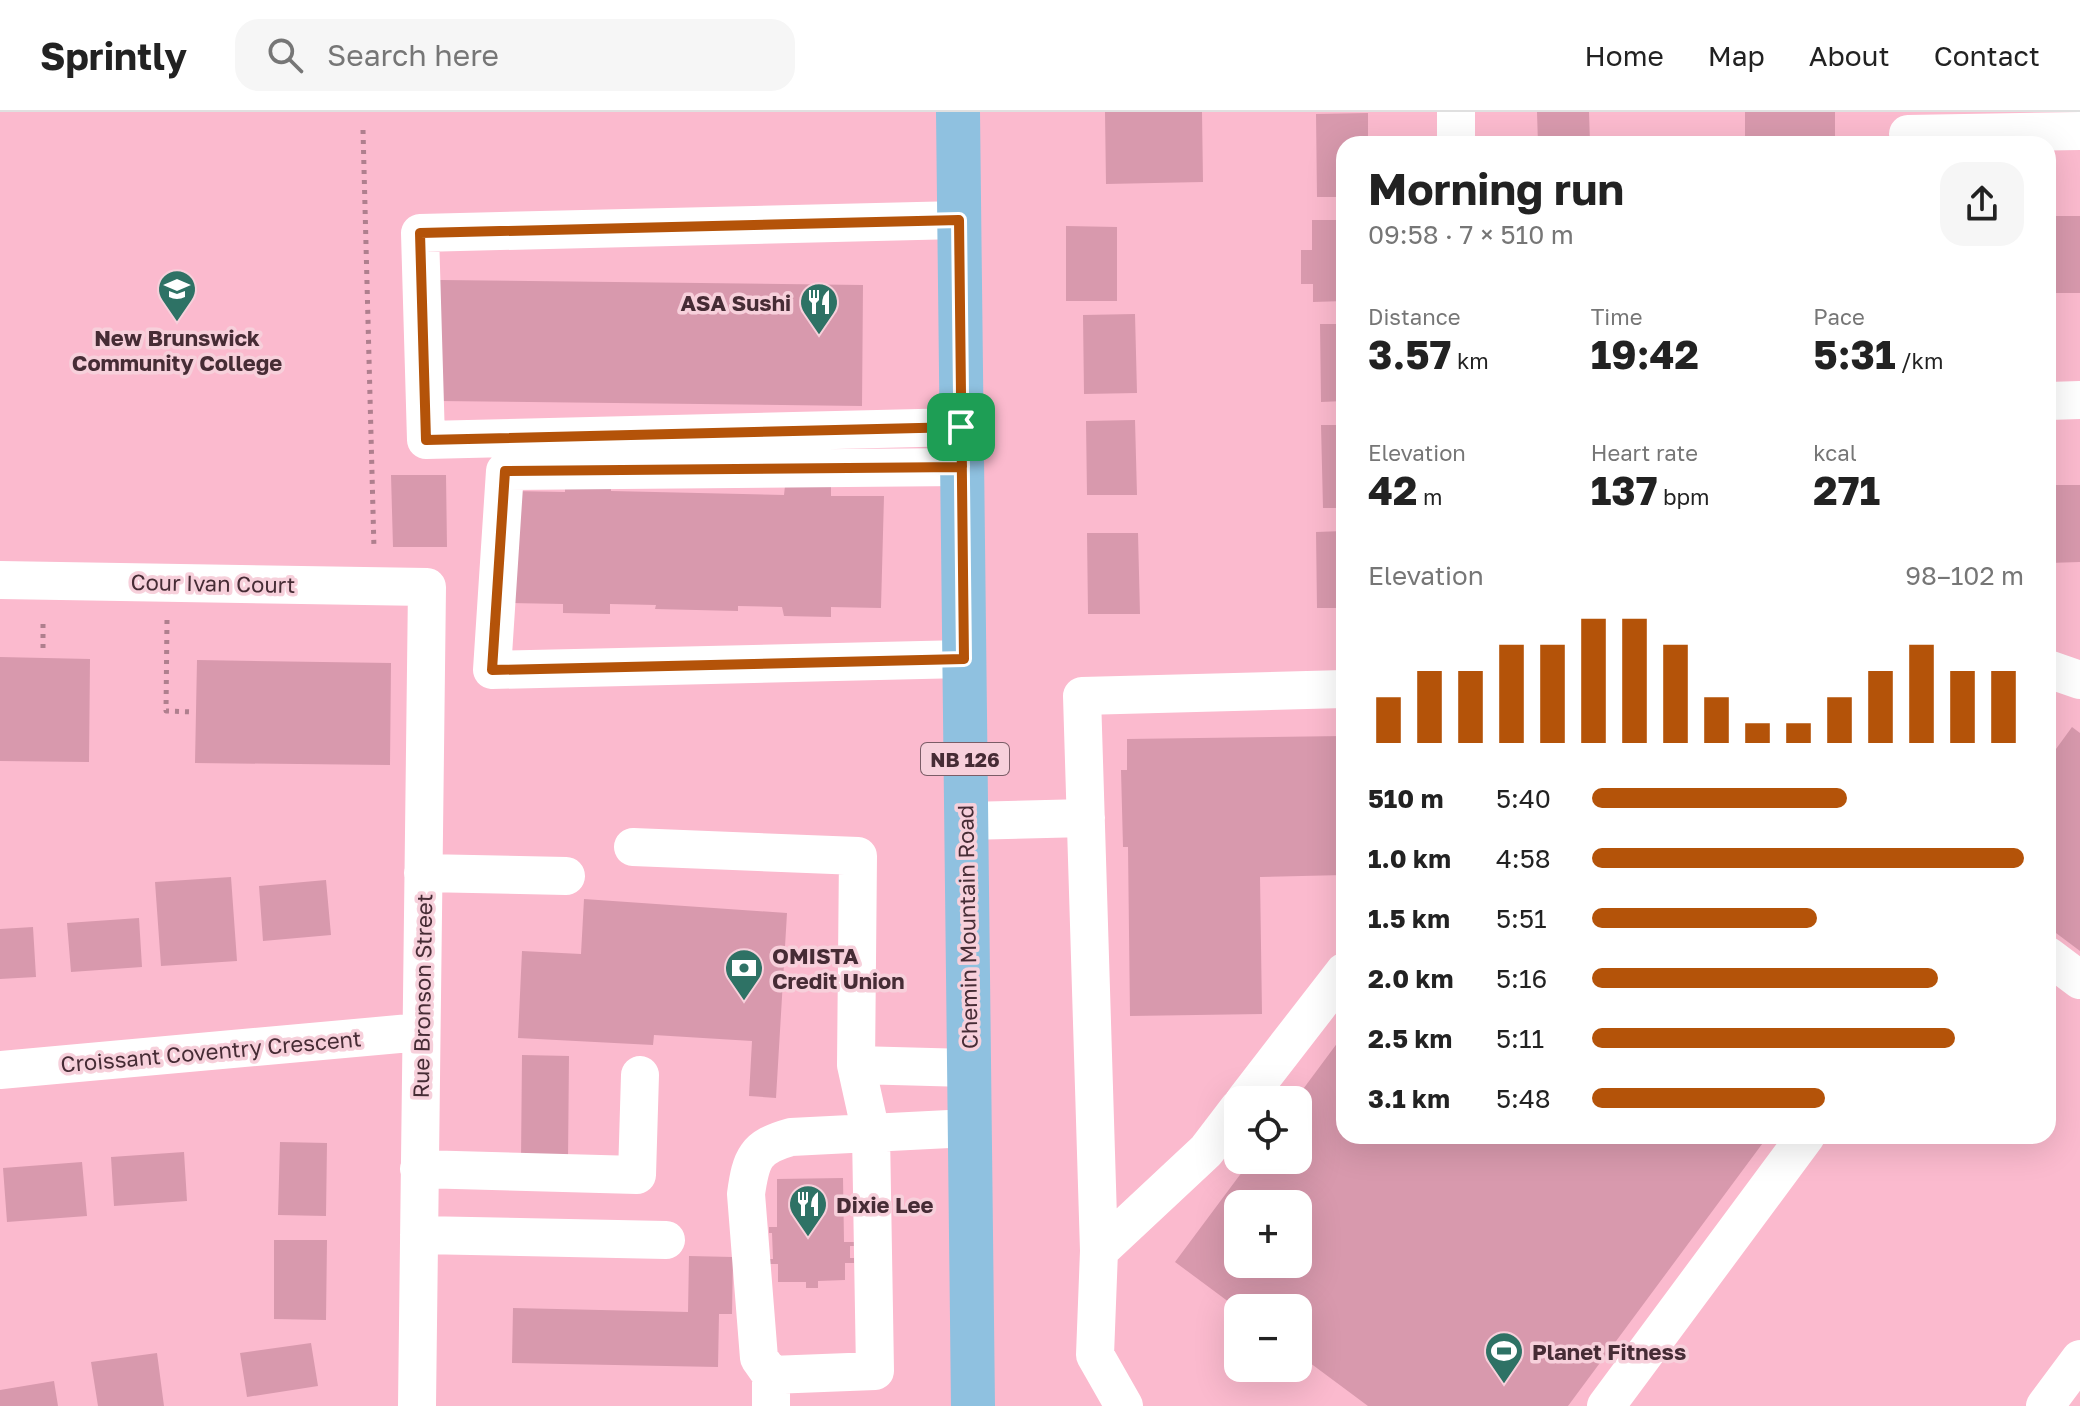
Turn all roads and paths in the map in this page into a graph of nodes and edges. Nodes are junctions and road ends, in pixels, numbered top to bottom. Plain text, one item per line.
1 (958, 112) edge
2 (1456, 112) edge
3 (363, 130) dead end
4 (1908, 130) edge
5 (2080, 131) edge
6 (1456, 136) edge
7 (959, 220) junction
8 (2080, 400) edge
9 (2056, 401) edge
10 (961, 447) junction
11 (0, 580) edge
12 (168, 582) junction
13 (375, 586) junction
14 (427, 587) joint
15 (964, 659) junction
16 (2056, 672) edge
17 (2080, 680) edge
18 (1336, 689) edge
19 (194, 712) dead end
20 (1086, 818) junction
21 (966, 821) junction
22 (633, 847) dead end
23 (423, 873) junction
24 (566, 876) dead end
25 (2056, 962) edge
26 (2080, 980) edge
27 (1336, 982) edge
28 (421, 1032) junction
29 (856, 1065) junction
30 (968, 1068) junction
31 (0, 1070) edge
32 (640, 1075) dead end
33 (1256, 1086) edge
34 (1224, 1127) edge
35 (969, 1128) junction
36 (871, 1133) junction
37 (1800, 1144) edge
38 (419, 1169) junction
39 (419, 1235) junction
40 (666, 1240) dead end
41 (1099, 1251) junction
42 (2080, 1359) edge
43 (771, 1390) edge
44 (417, 1406) edge
45 (973, 1406) edge
46 (1124, 1406) edge
47 (1606, 1406) edge
48 (2045, 1406) edge

1 - 7 main road, Chemin Mountain Road / NB 126
2 - 6 street
3 - 13 path
4 - 5 street
7 - 10 main road, Chemin Mountain Road / NB 126
7 - 10 street
8 - 9 street
10 - 15 main road, Chemin Mountain Road / NB 126
10 - 15 street
11 - 12 street, Cour Ivan Court
12 - 13 street, Cour Ivan Court
12 - 19 path
13 - 14 street, Cour Ivan Court
14 - 23 street, Rue Bronson Street
15 - 21 main road, Chemin Mountain Road / NB 126
16 - 17 street
18 - 20 street
20 - 21 street
20 - 41 street
21 - 30 main road, Chemin Mountain Road / NB 126
22 - 29 street
23 - 24 street
23 - 28 street, Rue Bronson Street
25 - 26 street
27 - 33 street
28 - 31 street, Croissant Coventry Crescent
28 - 38 street, Rue Bronson Street
29 - 30 street
29 - 36 street
30 - 35 main road, Chemin Mountain Road / NB 126
32 - 38 street
34 - 41 street
35 - 36 street
35 - 45 main road, Chemin Mountain Road / NB 126
36 - 43 street
36 - 43 street
37 - 47 street
38 - 39 street, Rue Bronson Street
39 - 40 street
39 - 44 street, Rue Bronson Street
41 - 46 street
42 - 48 street

